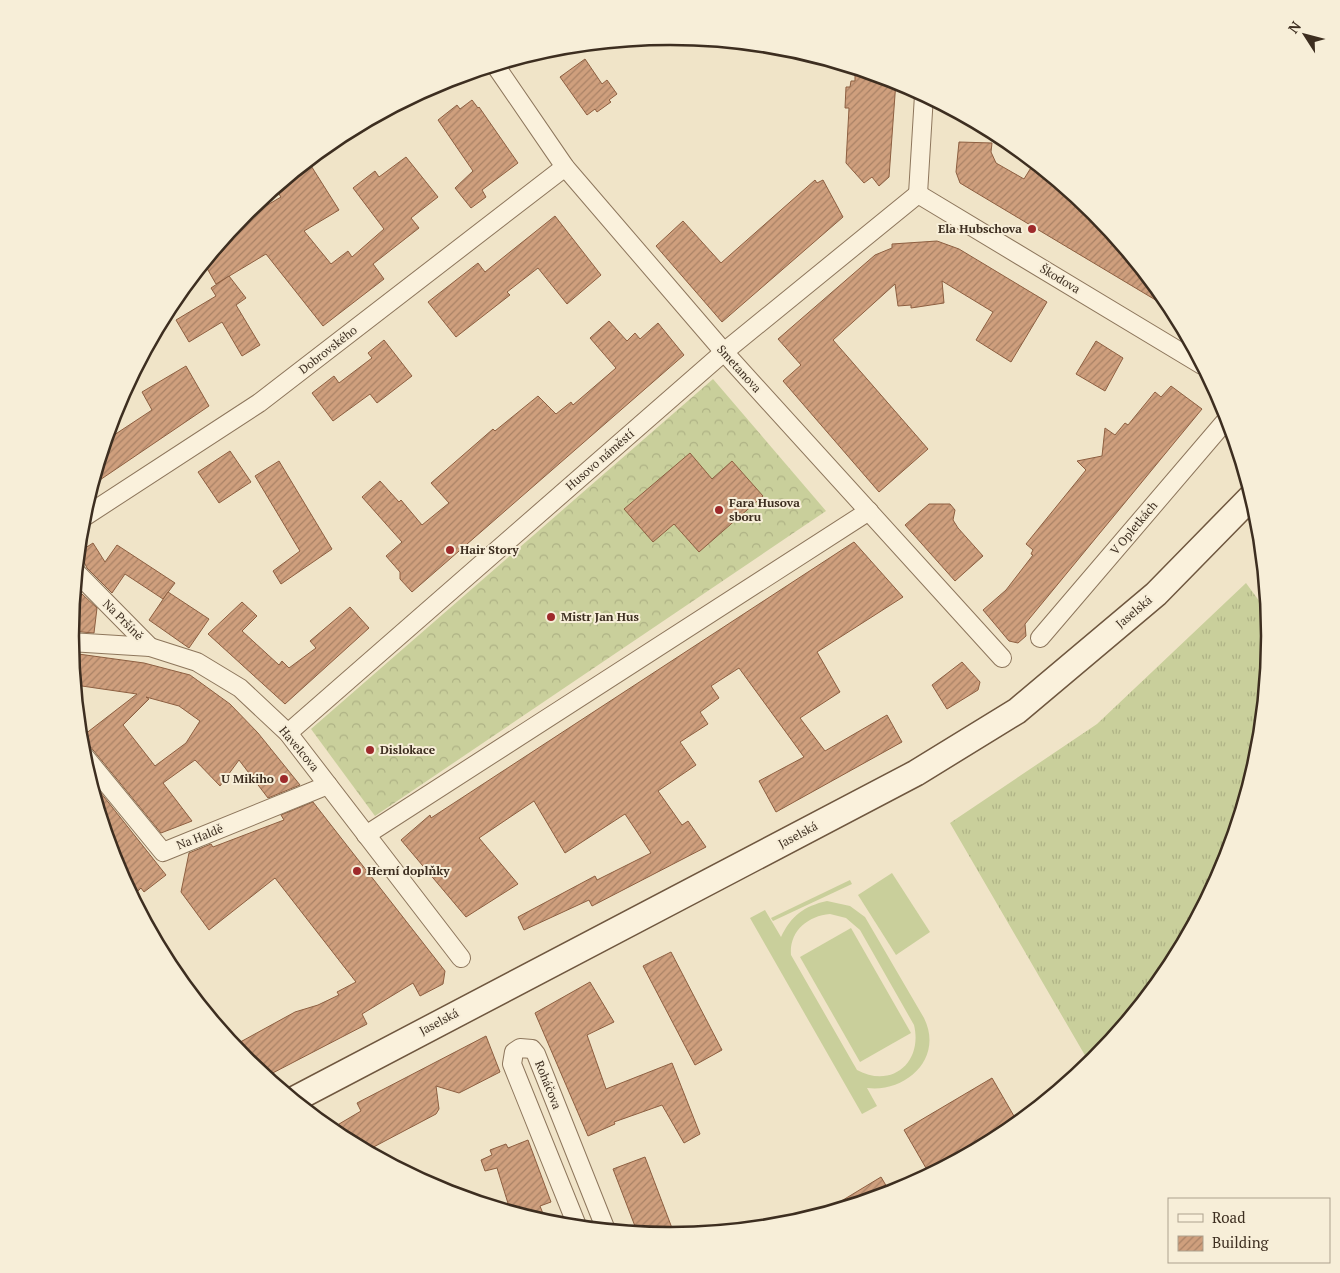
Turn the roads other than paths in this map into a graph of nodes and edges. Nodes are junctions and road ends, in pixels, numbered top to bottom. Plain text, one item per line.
1 (499, 70) edge
2 (924, 102) edge
3 (565, 166) junction
4 (918, 194) junction
5 (724, 352) junction
6 (1192, 359) edge
7 (1222, 425) edge
8 (1246, 503) edge
9 (869, 511) junction
10 (92, 512) edge
11 (82, 578) edge
12 (1040, 638) dead end
13 (79, 643) edge
14 (150, 647) junction
15 (1002, 658) dead end
16 (288, 733) junction
17 (94, 767) edge
18 (328, 785) junction
19 (366, 835) junction
20 (461, 958) dead end
21 (299, 1097) edge
22 (575, 1220) edge
23 (604, 1224) edge

1 - 3 street, Smetanova
2 - 4 street
3 - 5 street, Smetanova
3 - 10 street, Dobrovského
4 - 5 street, Husovo náměstí
4 - 6 street, Škodova
5 - 9 street, Smetanova
5 - 16 street, Husovo náměstí
7 - 12 street, V Opletkách
8 - 21 street, Jaselská
9 - 15 street, Smetanova
9 - 19 street
11 - 14 street, Na Pršíně
13 - 14 street, Havelcova
14 - 16 street, Havelcova
16 - 18 street, Havelcova
17 - 18 street, Na Haldě
18 - 19 street, Havelcova
19 - 20 street, Havelcova
22 - 23 street, Roháčova

